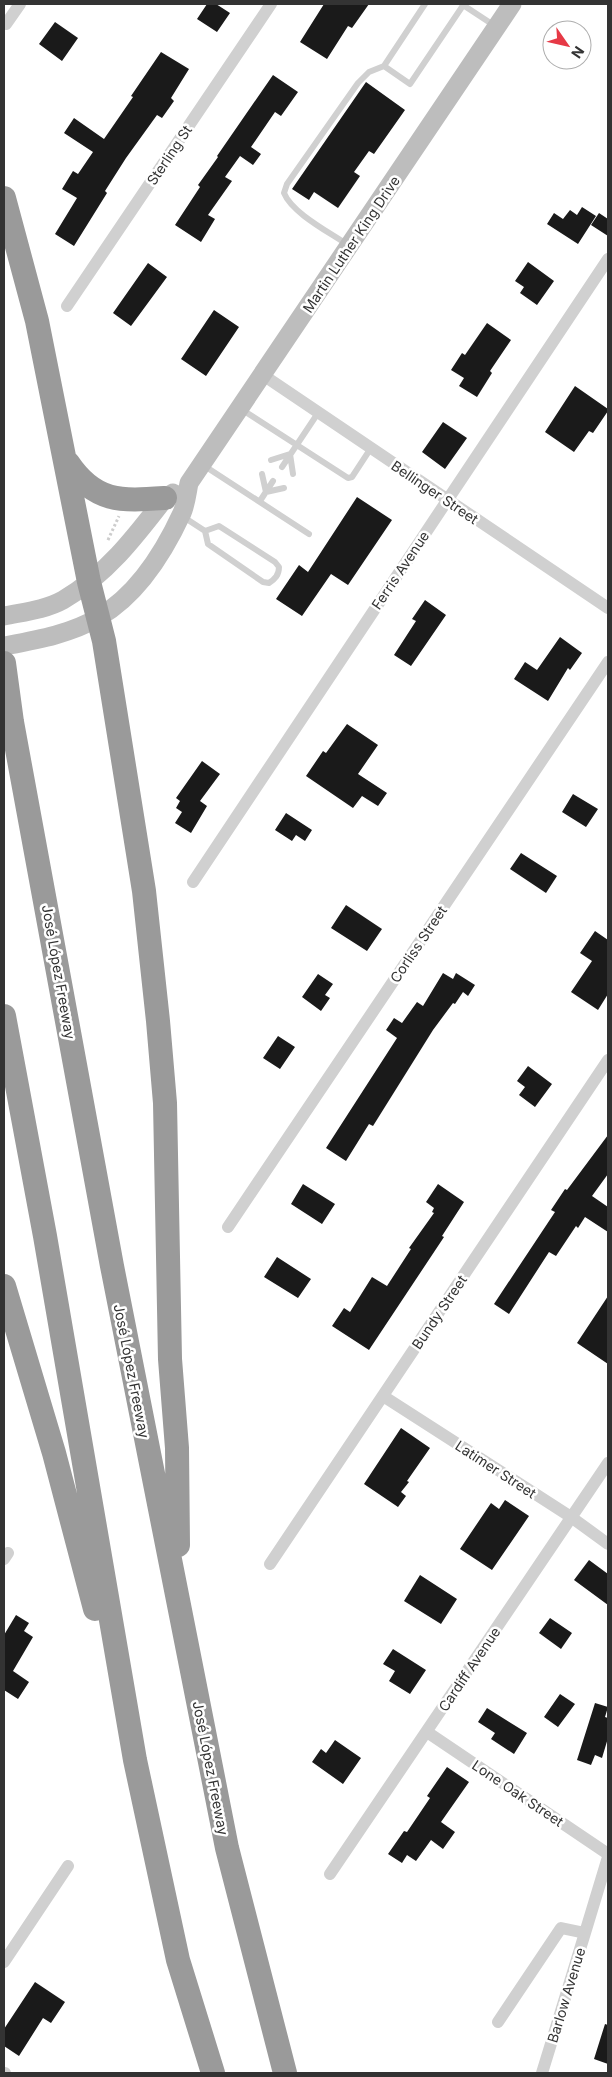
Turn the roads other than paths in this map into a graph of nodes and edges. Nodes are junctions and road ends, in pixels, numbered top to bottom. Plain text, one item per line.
1 (20, 4) edge
2 (272, 4) edge
3 (426, 4) edge
4 (463, 4) edge
5 (512, 4) edge
6 (6, 24) dead end
7 (496, 27) junction
8 (384, 66) junction
9 (4, 198) edge
10 (349, 246) junction
11 (608, 259) edge
12 (67, 306) dead end
13 (263, 375) junction
14 (240, 408) junction
15 (318, 413) junction
16 (296, 445) junction
17 (371, 448) junction
18 (290, 454) junction
19 (66, 460) junction
20 (271, 460) dead end
21 (202, 464) junction
22 (282, 467) dead end
23 (262, 474) dead end
24 (294, 474) dead end
25 (273, 481) dead end
26 (189, 483) junction
27 (284, 488) dead end
28 (266, 492) junction
29 (165, 498) junction
30 (447, 500) junction
31 (260, 501) junction
32 (180, 516) junction
33 (205, 531) junction
34 (310, 534) dead end
35 (89, 582) junction
36 (608, 608) edge
37 (4, 616) edge
38 (98, 618) junction
39 (4, 646) edge
40 (608, 662) edge
41 (4, 663) edge
42 (193, 882) dead end
43 (4, 1016) edge
44 (608, 1060) edge
45 (228, 1227) dead end
46 (4, 1286) edge
47 (383, 1396) junction
48 (608, 1463) edge
49 (571, 1517) junction
50 (608, 1544) edge
51 (270, 1564) dead end
52 (178, 1604) junction
53 (427, 1732) junction
54 (135, 1760) junction
55 (608, 1855) edge
56 (68, 1866) dead end
57 (330, 1874) dead end
58 (585, 1932) junction
59 (4, 1962) edge
60 (498, 2022) dead end
61 (213, 2073) edge
62 (286, 2073) edge
63 (542, 2073) edge

1 - 6 street
2 - 12 street, Sterling St
3 - 8 lane
4 - 7 lane
4 - 8 lane
5 - 7 main road, Martin Luther King Drive
7 - 10 main road, Martin Luther King Drive
8 - 10 lane
9 - 19 highway
10 - 13 main road, Martin Luther King Drive
11 - 30 street, Ferris Avenue
13 - 14 main road, Martin Luther King Drive
13 - 15 street, Bellinger Street
14 - 16 lane
14 - 21 main road, Martin Luther King Drive
15 - 16 lane
15 - 17 street, Bellinger Street
16 - 17 lane
16 - 18 lane
17 - 30 street, Bellinger Street
18 - 20 lane
18 - 22 lane
18 - 24 lane
19 - 29 highway
19 - 35 highway
21 - 26 main road, Martin Luther King Drive
21 - 31 lane
23 - 28 lane
25 - 28 lane
26 - 29 main road, Martin Luther King Drive
26 - 32 main road, Martin Luther King Drive
27 - 28 lane
28 - 31 lane
29 - 35 main road, Martin Luther King Drive
30 - 36 street, Bellinger Street
30 - 42 street, Ferris Avenue
31 - 34 lane
32 - 33 lane
32 - 38 main road, Martin Luther King Drive
33 - 33 lane
35 - 37 main road, Martin Luther King Drive
35 - 38 highway
38 - 39 main road, Martin Luther King Drive
38 - 52 highway
40 - 45 street, Corliss Street
41 - 52 highway, José López Freeway
43 - 54 highway
44 - 47 street, Bundy Street
46 - 54 highway
47 - 49 street, Latimer Street
47 - 51 street, Bundy Street
48 - 49 street, Cardiff Avenue
49 - 50 street, Latimer Street
49 - 53 street, Cardiff Avenue
52 - 62 highway, José López Freeway
53 - 55 street, Lone Oak Street
53 - 57 street, Cardiff Avenue
54 - 61 highway
55 - 58 street
56 - 59 street
58 - 60 street, Barlow Avenue
58 - 63 street, Barlow Avenue

